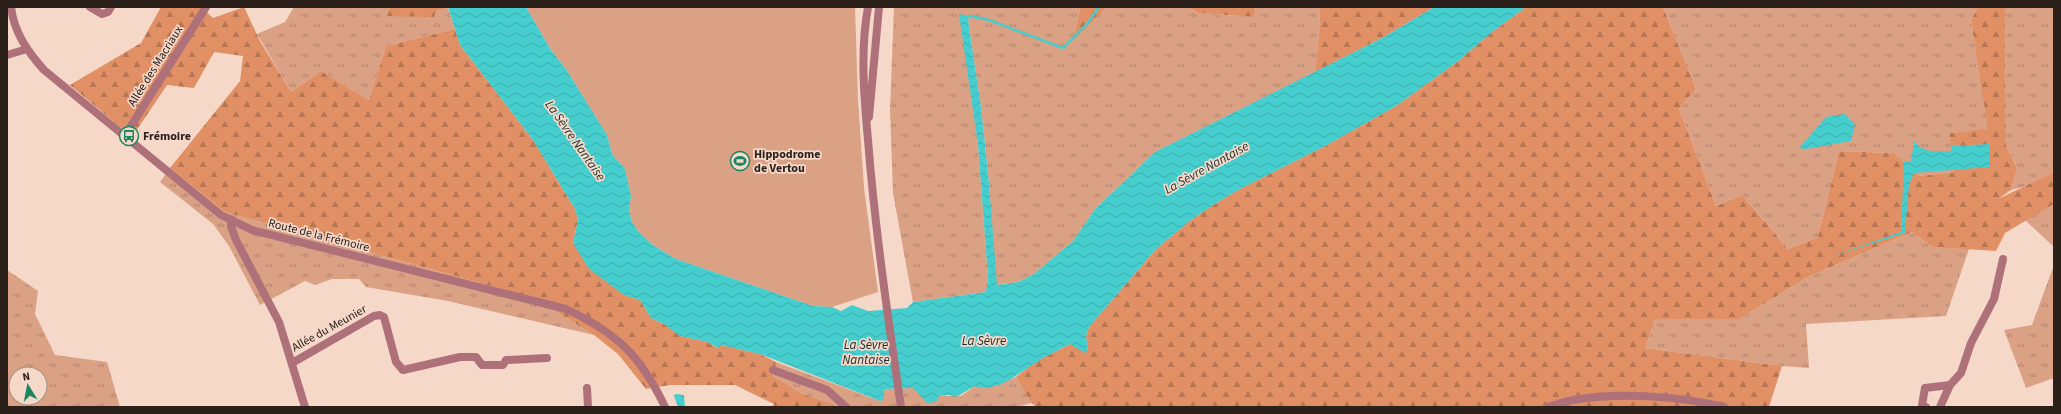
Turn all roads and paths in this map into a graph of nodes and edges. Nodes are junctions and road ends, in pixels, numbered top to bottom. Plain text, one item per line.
1 (11, 7) edge
2 (90, 7) edge
3 (111, 7) edge
4 (206, 7) edge
5 (868, 7) edge
6 (879, 7) edge
7 (27, 49) junction
8 (7, 55) edge
9 (124, 137) junction
10 (868, 137) junction
11 (232, 221) junction
12 (2003, 259) dead end
13 (547, 358) dead end
14 (292, 363) junction
15 (773, 370) dead end
16 (1950, 386) junction
17 (587, 388) dead end
18 (305, 407) edge
19 (588, 407) edge
20 (665, 407) edge
21 (846, 407) edge
22 (901, 407) edge
23 (1548, 407) edge
24 (1724, 407) edge
25 (1926, 407) edge
26 (1940, 407) edge

1 - 7 street, Route de la Frémoire
2 - 3 street
4 - 9 street, Allée des Macriaux
5 - 10 street
6 - 10 street
7 - 8 street
7 - 9 street, Route de la Frémoire
9 - 11 street, Route de la Frémoire
10 - 22 street
11 - 14 street
11 - 20 street, Route de la Frémoire
12 - 16 street
13 - 14 street, Allée du Meunier
14 - 18 street
15 - 21 street
16 - 25 street
16 - 26 street
17 - 19 street
23 - 24 street

